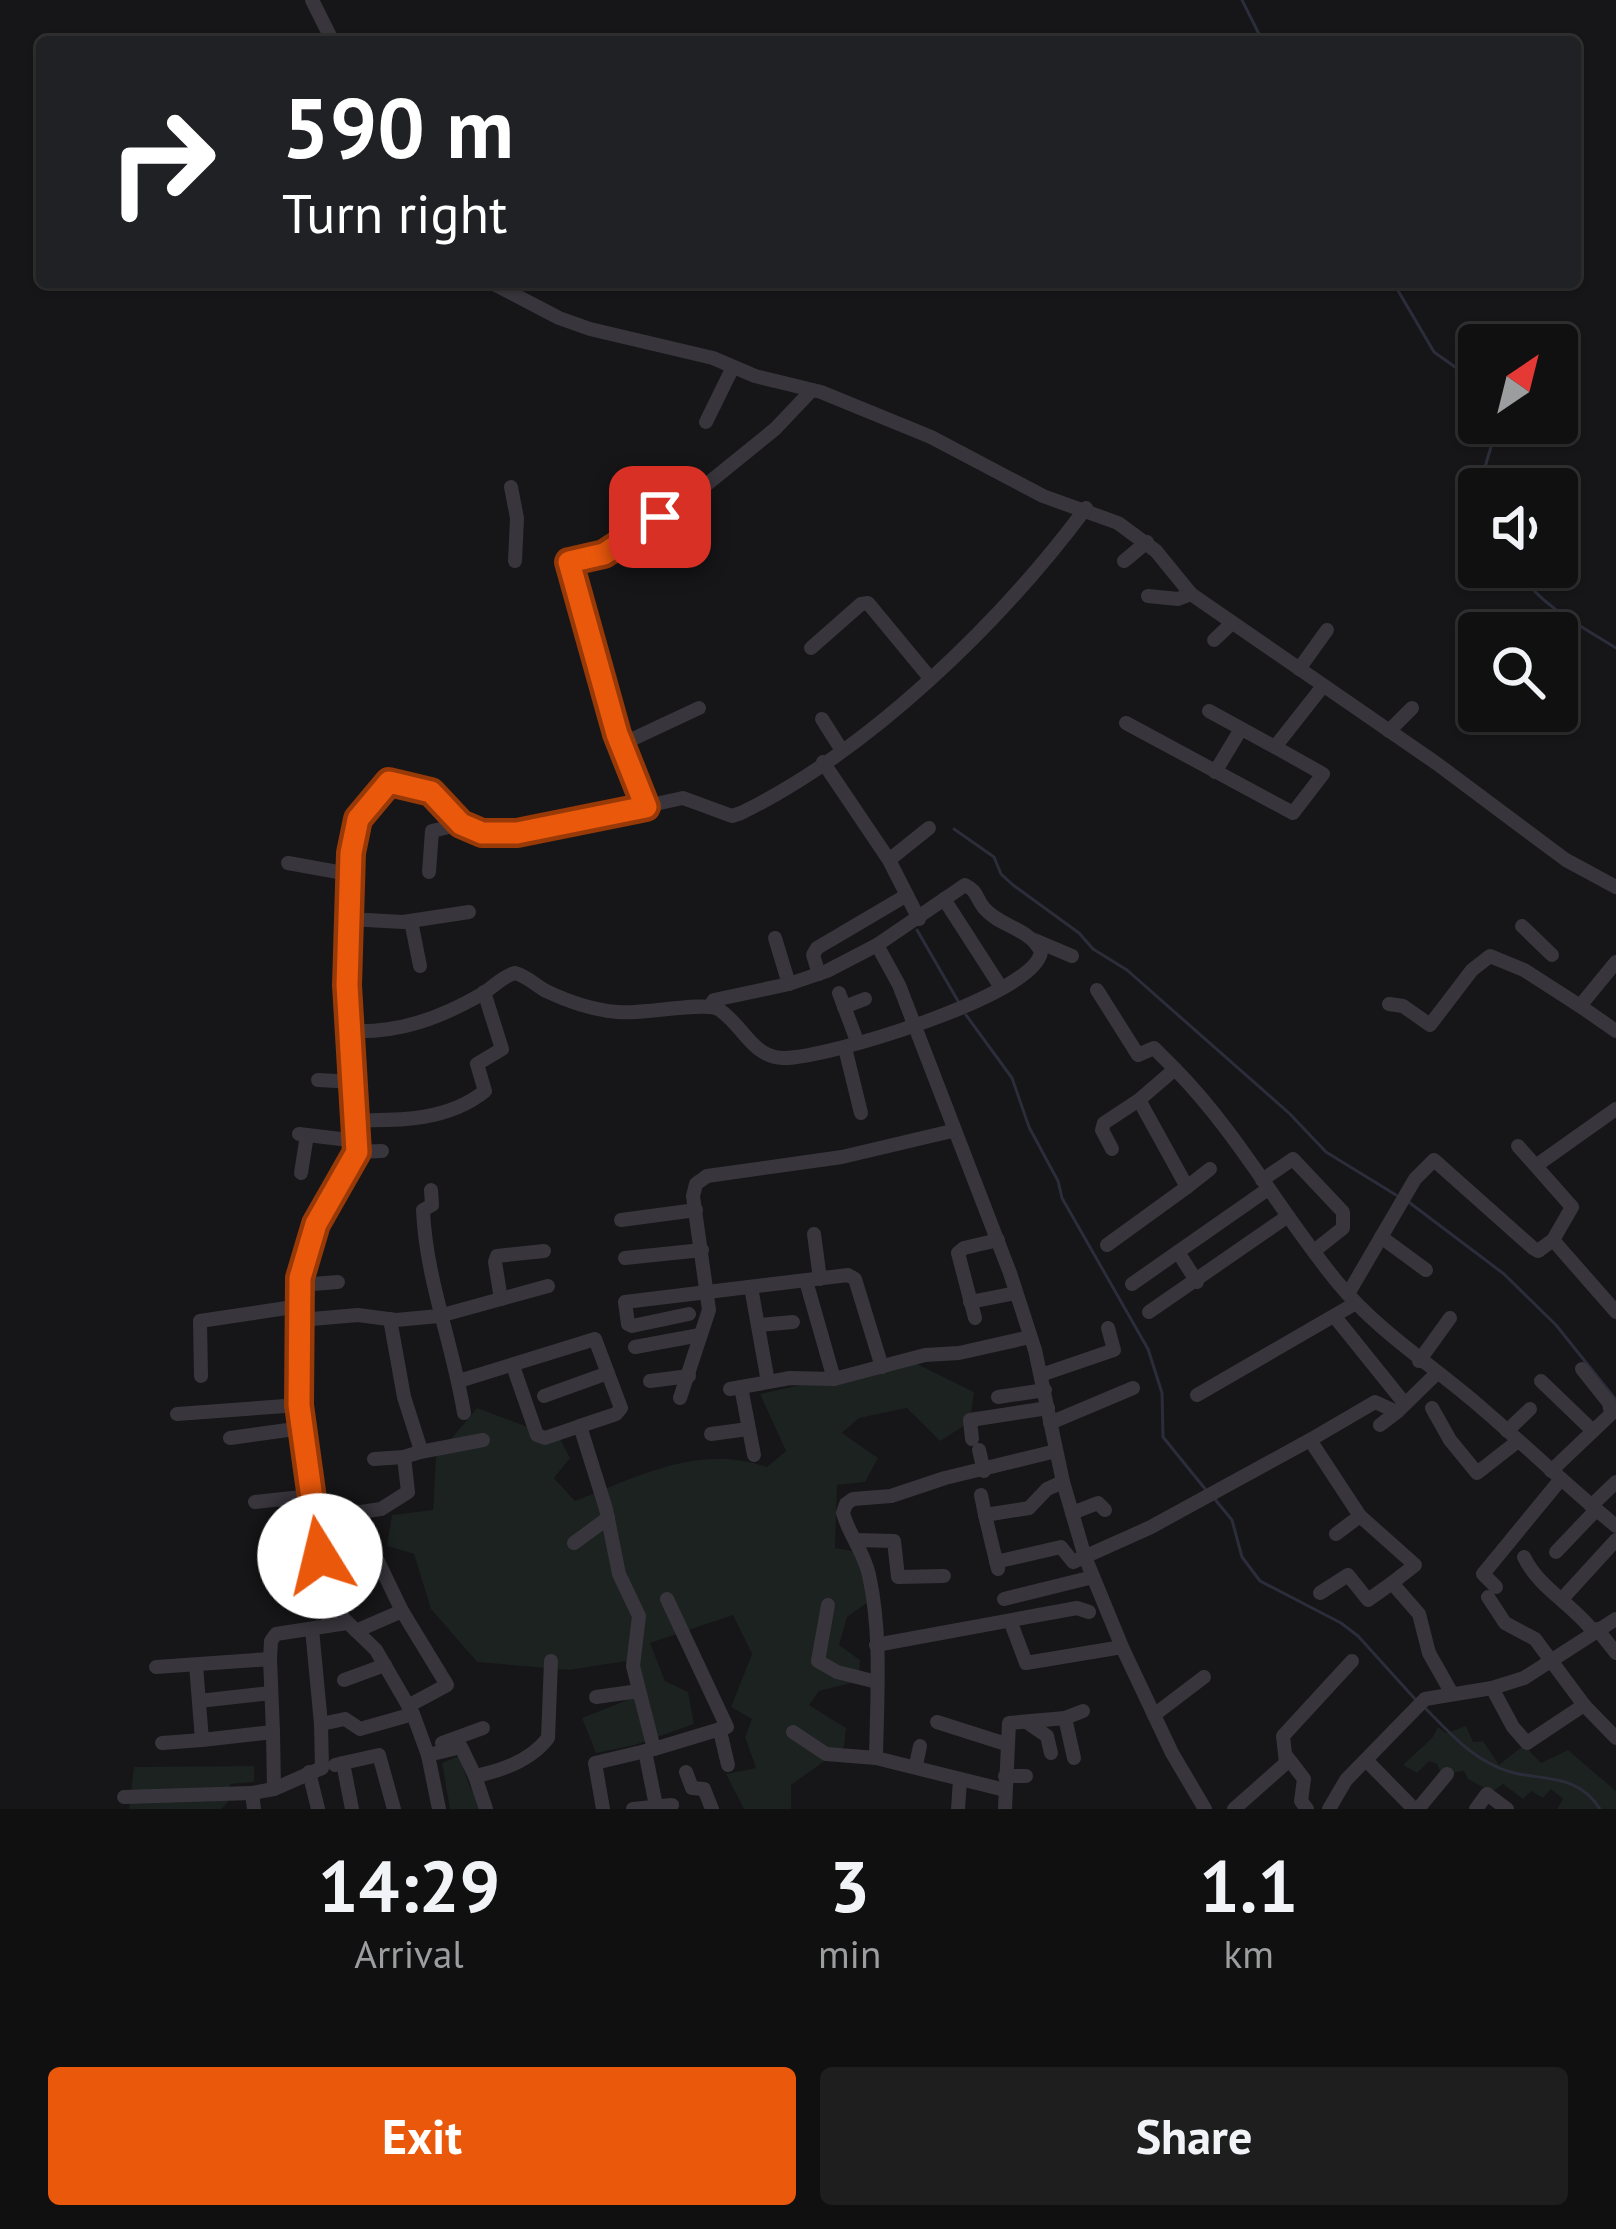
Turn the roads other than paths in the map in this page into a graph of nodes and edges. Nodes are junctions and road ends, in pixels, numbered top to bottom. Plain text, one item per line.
1 (312, 0) edge
2 (330, 36) edge
3 (502, 288) edge
4 (733, 367) junction
5 (812, 390) junction
6 (706, 422) dead end
7 (511, 488) dead end
8 (1086, 508) junction
9 (1147, 542) junction
10 (515, 561) dead end
11 (1124, 561) dead end
12 (1191, 594) junction
13 (1148, 596) dead end
14 (1232, 623) junction
15 (1327, 630) dead end
16 (1214, 640) dead end
17 (812, 648) dead end
18 (1299, 669) junction
19 (930, 678) junction
20 (1323, 686) junction
21 (699, 708) dead end
22 (1412, 708) dead end
23 (1209, 711) dead end
24 (822, 719) dead end
25 (1126, 723) dead end
26 (1241, 729) junction
27 (1389, 731) junction
28 (622, 744) junction
29 (1275, 747) junction
30 (842, 749) junction
31 (824, 761) junction
32 (1215, 772) junction
33 (646, 807) junction
34 (461, 824) junction
35 (929, 828) dead end
36 (889, 860) junction
37 (288, 863) dead end
38 (429, 872) dead end
39 (349, 874) junction
40 (1616, 887) edge
41 (908, 896) junction
42 (944, 899) junction
43 (469, 912) dead end
44 (348, 919) junction
45 (919, 919) junction
46 (411, 921) junction
47 (1522, 926) dead end
48 (775, 938) dead end
49 (1034, 940) junction
50 (878, 945) junction
51 (1072, 956) dead end
52 (1616, 962) edge
53 (420, 966) dead end
54 (819, 974) junction
55 (1536, 977) junction
56 (789, 984) junction
57 (1000, 986) junction
58 (1097, 990) dead end
59 (484, 992) junction
60 (865, 1000) dead end
61 (1388, 1004) dead end
62 (710, 1006) junction
63 (1580, 1006) junction
64 (916, 1026) junction
65 (351, 1031) junction
66 (1616, 1031) edge
67 (851, 1044) junction
68 (1175, 1070) junction
69 (318, 1080) dead end
70 (355, 1082) junction
71 (1139, 1100) junction
72 (861, 1113) dead end
73 (1610, 1114) edge
74 (357, 1120) junction
75 (952, 1131) junction
76 (1518, 1146) dead end
77 (357, 1147) junction
78 (1112, 1149) dead end
79 (382, 1151) dead end
80 (1537, 1165) junction
81 (1210, 1169) dead end
82 (301, 1173) dead end
83 (1265, 1185) junction
84 (1187, 1186) junction
85 (431, 1190) dead end
86 (695, 1210) junction
87 (1288, 1216) junction
88 (621, 1220) dead end
89 (814, 1234) dead end
90 (1381, 1237) junction
91 (998, 1240) junction
92 (1553, 1240) junction
93 (1107, 1245) dead end
94 (703, 1250) junction
95 (544, 1251) dead end
96 (1314, 1251) junction
97 (1178, 1252) junction
98 (625, 1258) dead end
99 (1426, 1270) dead end
100 (813, 1280) junction
101 (338, 1282) dead end
102 (1197, 1282) junction
103 (1132, 1284) dead end
104 (300, 1285) junction
105 (548, 1286) dead end
106 (752, 1287) junction
107 (709, 1290) junction
108 (1016, 1293) junction
109 (1352, 1298) junction
110 (500, 1299) junction
111 (1149, 1312) dead end
112 (1616, 1312) edge
113 (300, 1313) junction
114 (689, 1314) dead end
115 (439, 1316) junction
116 (1335, 1317) junction
117 (1450, 1318) dead end
118 (390, 1319) junction
119 (793, 1322) dead end
120 (759, 1325) junction
121 (1108, 1328) dead end
122 (700, 1335) junction
123 (1030, 1336) junction
124 (635, 1347) dead end
125 (1419, 1361) junction
126 (513, 1366) junction
127 (882, 1367) junction
128 (1582, 1369) dead end
129 (608, 1372) junction
130 (1437, 1373) junction
131 (201, 1376) dead end
132 (688, 1376) junction
133 (835, 1378) junction
134 (459, 1381) junction
135 (650, 1381) dead end
136 (1541, 1381) dead end
137 (768, 1382) junction
138 (1043, 1383) junction
139 (1133, 1388) dead end
140 (1197, 1395) dead end
141 (544, 1396) dead end
142 (998, 1396) dead end
143 (680, 1398) dead end
144 (299, 1405) junction
145 (1401, 1408) junction
146 (1432, 1408) dead end
147 (1530, 1409) dead end
148 (464, 1413) dead end
149 (177, 1414) dead end
150 (1049, 1415) junction
151 (1379, 1425) dead end
152 (580, 1426) junction
153 (302, 1428) junction
154 (748, 1429) junction
155 (1593, 1431) junction
156 (711, 1434) dead end
157 (1512, 1436) junction
158 (230, 1438) dead end
159 (483, 1440) dead end
160 (1310, 1440) junction
161 (1056, 1451) junction
162 (412, 1454) junction
163 (754, 1456) dead end
164 (374, 1459) dead end
165 (984, 1471) junction
166 (1556, 1475) junction
167 (1064, 1482) junction
168 (1616, 1482) edge
169 (981, 1495) dead end
170 (310, 1496) junction
171 (255, 1502) dead end
172 (1593, 1508) junction
173 (1105, 1510) dead end
174 (985, 1514) junction
175 (1072, 1514) junction
176 (1360, 1516) junction
177 (608, 1518) junction
178 (314, 1519) junction
179 (1616, 1526) edge
180 (1336, 1534) dead end
181 (361, 1536) dead end
182 (855, 1540) junction
183 (1616, 1540) edge
184 (574, 1543) dead end
185 (318, 1545) junction
186 (1556, 1552) dead end
187 (376, 1557) dead end
188 (1085, 1557) junction
189 (1524, 1557) dead end
190 (944, 1576) dead end
191 (898, 1577) junction
192 (1093, 1577) junction
193 (871, 1582) junction
194 (1392, 1583) junction
195 (1320, 1593) dead end
196 (667, 1599) dead end
197 (1004, 1599) dead end
198 (1562, 1599) junction
199 (828, 1605) dead end
200 (403, 1611) junction
201 (1089, 1612) dead end
202 (1616, 1619) edge
203 (1011, 1623) junction
204 (352, 1628) junction
205 (312, 1629) junction
206 (1595, 1630) junction
207 (876, 1646) junction
208 (1122, 1647) junction
209 (1616, 1653) edge
210 (270, 1659) junction
211 (551, 1661) dead end
212 (1352, 1661) dead end
213 (1551, 1661) junction
214 (196, 1665) junction
215 (385, 1665) junction
216 (157, 1667) dead end
217 (1204, 1677) dead end
218 (344, 1680) dead end
219 (877, 1682) junction
220 (1492, 1688) junction
221 (639, 1691) junction
222 (1451, 1692) junction
223 (272, 1694) junction
224 (596, 1697) dead end
225 (199, 1701) junction
226 (1584, 1706) junction
227 (410, 1710) junction
228 (1083, 1711) dead end
229 (1154, 1715) junction
230 (1065, 1718) junction
231 (937, 1722) dead end
232 (1028, 1723) junction
233 (320, 1724) junction
234 (484, 1728) dead end
235 (720, 1731) junction
236 (273, 1732) junction
237 (793, 1732) dead end
238 (1616, 1738) edge
239 (202, 1740) junction
240 (162, 1743) dead end
241 (1006, 1744) junction
242 (920, 1746) dead end
243 (649, 1750) junction
244 (427, 1752) junction
245 (1051, 1753) dead end
246 (876, 1758) junction
247 (1074, 1758) dead end
248 (1288, 1759) junction
249 (1366, 1761) junction
250 (343, 1763) junction
251 (728, 1765) dead end
252 (916, 1765) junction
253 (316, 1770) junction
254 (686, 1772) dead end
255 (1447, 1774) dead end
256 (475, 1776) junction
257 (1026, 1777) dead end
258 (960, 1780) junction
259 (1005, 1783) junction
260 (274, 1790) junction
261 (124, 1797) dead end
262 (195, 1801) edge
263 (253, 1801) edge
264 (151, 1803) edge
265 (317, 1809) edge
266 (352, 1809) edge
267 (394, 1809) edge
268 (439, 1809) edge
269 (486, 1809) edge
270 (603, 1809) edge
271 (633, 1809) edge
272 (712, 1809) edge
273 (958, 1809) edge
274 (1004, 1809) edge
275 (1205, 1809) edge
276 (1234, 1809) edge
277 (1307, 1809) edge
278 (1329, 1809) edge
279 (1416, 1809) edge
280 (1476, 1809) edge
281 (1507, 1809) edge

1 - 2 street
3 - 4 street
4 - 5 street
4 - 6 street
5 - 8 street
5 - 28 street
7 - 10 street
8 - 9 street
8 - 19 street
9 - 11 street
9 - 12 street
12 - 13 street
12 - 14 street
14 - 16 street
14 - 18 street
15 - 18 street
17 - 19 street
18 - 20 street
19 - 30 street
20 - 27 street
20 - 29 street
21 - 28 street
22 - 27 street
23 - 26 street
24 - 30 street
25 - 32 street
26 - 29 street
26 - 32 street
27 - 40 street
28 - 33 street
29 - 32 street
30 - 31 street
31 - 33 street
31 - 36 street
33 - 34 street
34 - 38 street
34 - 39 street
35 - 36 street
36 - 41 street
37 - 39 street
39 - 44 street
41 - 45 street
41 - 54 street
42 - 45 street
42 - 49 street
42 - 57 street
43 - 46 street
44 - 46 street
44 - 65 street
45 - 50 street
46 - 53 street
47 - 55 street
48 - 56 street
49 - 51 street
49 - 57 street
50 - 54 street
50 - 64 street
52 - 63 street
54 - 56 street
55 - 61 street
55 - 63 street
56 - 62 street
57 - 64 street
58 - 68 street
59 - 62 street
59 - 65 street
59 - 74 street
60 - 67 street
62 - 67 street
63 - 66 street
64 - 67 street
64 - 75 street
65 - 70 street
67 - 72 street
68 - 71 street
68 - 83 street
69 - 70 street
70 - 74 street
71 - 78 street
71 - 84 street
73 - 80 street
74 - 77 street
75 - 86 street
75 - 91 street
76 - 80 street
77 - 79 street
77 - 82 street
77 - 104 street
80 - 92 street
81 - 84 street
83 - 87 street
83 - 96 street
83 - 97 street
84 - 93 street
85 - 115 street
86 - 88 street
86 - 94 street
87 - 96 street
87 - 102 street
89 - 100 street
90 - 92 street
90 - 99 street
90 - 109 street
91 - 108 street
91 - 108 street
92 - 112 street
94 - 98 street
94 - 107 street
95 - 110 street
96 - 109 street
97 - 102 street
97 - 103 street
100 - 106 street
100 - 127 street
100 - 133 street
101 - 104 street
102 - 111 street
104 - 113 street
105 - 110 street
106 - 107 street
106 - 120 street
107 - 114 street
107 - 122 street
108 - 123 street
109 - 116 street
109 - 125 street
110 - 115 street
113 - 118 street
113 - 131 street
113 - 144 street
115 - 118 street
115 - 134 street
116 - 140 street
116 - 145 street
117 - 125 street
118 - 162 street
119 - 120 street
120 - 137 street
121 - 138 street
122 - 124 street
122 - 132 street
123 - 127 street
123 - 138 street
125 - 130 street
126 - 129 street
126 - 134 street
126 - 152 street
127 - 133 street
128 - 155 street
129 - 141 street
129 - 152 street
130 - 145 street
130 - 157 street
132 - 135 street
132 - 143 street
133 - 137 street
134 - 148 street
136 - 155 street
137 - 154 street
138 - 142 street
138 - 150 street
139 - 150 street
144 - 149 street
144 - 153 street
145 - 151 street
145 - 160 street
146 - 157 street
147 - 157 street
150 - 161 street
150 - 165 street
152 - 177 street
153 - 158 street
153 - 170 street
154 - 156 street
154 - 163 street
155 - 166 street
157 - 166 street
159 - 162 street
160 - 176 street
160 - 188 street
161 - 165 street
161 - 167 street
162 - 164 street
162 - 178 street
165 - 182 street
166 - 172 street
166 - 213 street
167 - 174 street
167 - 175 street
168 - 172 street
169 - 174 street
170 - 171 street
170 - 178 street
172 - 179 street
172 - 186 street
173 - 175 street
174 - 188 street
175 - 188 street
176 - 180 street
176 - 194 street
177 - 184 street
177 - 221 street
178 - 185 street
181 - 185 street
182 - 191 street
182 - 193 street
183 - 198 street
185 - 204 street
187 - 200 street
188 - 192 street
189 - 198 street
190 - 191 street
191 - 193 street
192 - 197 street
192 - 208 street
193 - 207 street
194 - 195 street
194 - 222 street
196 - 235 street
198 - 206 street
199 - 219 street
200 - 204 street
200 - 227 street
201 - 203 street
202 - 206 street
203 - 207 street
203 - 208 street
204 - 205 street
204 - 215 street
205 - 210 street
205 - 233 street
206 - 209 street
206 - 213 street
207 - 219 street
208 - 229 street
210 - 214 street
210 - 223 street
211 - 256 street
212 - 248 street
213 - 220 street
213 - 226 street
214 - 216 street
214 - 225 street
215 - 218 street
215 - 227 street
217 - 229 street
219 - 246 street
220 - 222 street
220 - 226 street
221 - 224 street
221 - 243 street
222 - 249 street
223 - 225 street
223 - 236 street
225 - 239 street
226 - 238 street
227 - 233 street
227 - 244 street
228 - 230 street
229 - 275 street
230 - 232 street
230 - 247 street
231 - 241 street
232 - 241 street
232 - 245 street
233 - 253 street
234 - 244 street
235 - 243 street
235 - 251 street
236 - 239 street
236 - 260 street
237 - 246 street
239 - 240 street
241 - 259 street
242 - 252 street
243 - 270 street
243 - 271 street
244 - 256 street
244 - 268 street
246 - 252 street
248 - 276 street
248 - 277 street
249 - 278 street
249 - 279 street
250 - 253 street
250 - 266 street
250 - 267 street
252 - 258 street
253 - 260 street
253 - 265 street
254 - 272 street
255 - 279 street
256 - 269 street
257 - 259 street
258 - 259 street
258 - 273 street
259 - 274 street
260 - 263 street
261 - 264 street
262 - 263 street
262 - 264 street
280 - 281 street

